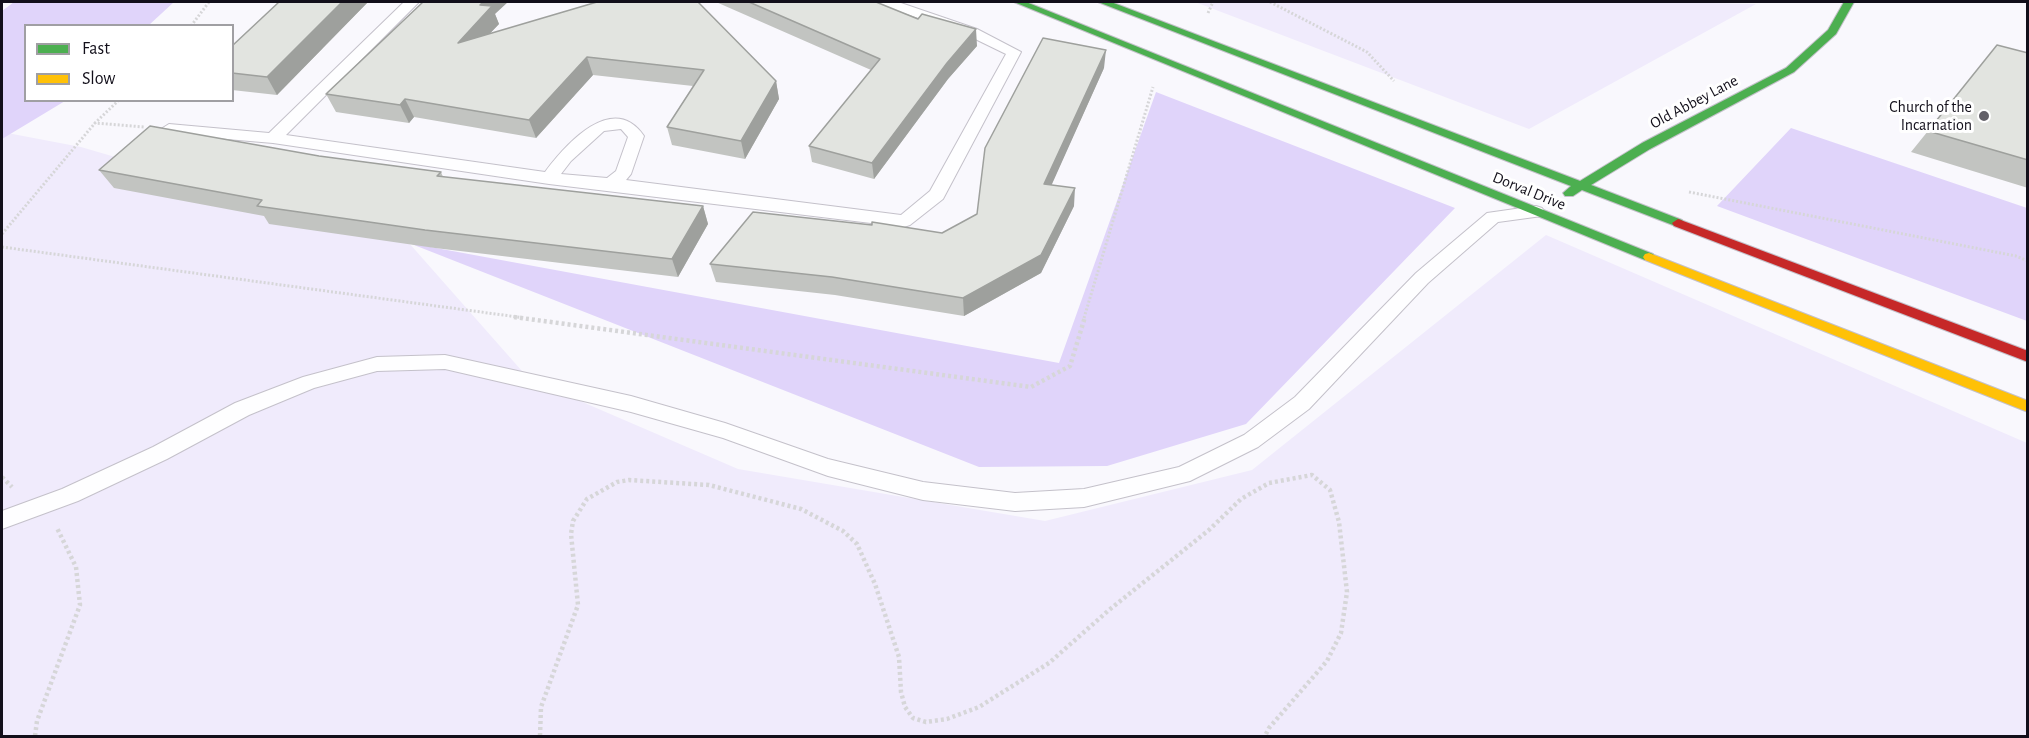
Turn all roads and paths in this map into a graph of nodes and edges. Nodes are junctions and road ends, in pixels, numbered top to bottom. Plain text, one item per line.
1 (209, 2) edge
2 (412, 2) edge
3 (886, 2) edge
4 (1019, 2) edge
5 (1103, 2) edge
6 (1270, 2) edge
7 (1848, 2) edge
8 (192, 24) edge
9 (1154, 87) dead end
10 (1399, 87) dead end
11 (117, 102) edge
12 (95, 123) junction
13 (170, 129) joint
14 (273, 138) junction
15 (549, 178) junction
16 (611, 184) junction
17 (1582, 186) junction
18 (1682, 190) dead end
19 (1536, 212) junction
20 (2, 234) edge
21 (2, 247) edge
22 (2028, 261) edge
23 (2028, 357) edge
24 (2028, 407) edge
25 (2, 477) edge
26 (35, 508) junction
27 (2, 520) edge
28 (35, 736) edge
29 (540, 736) edge
30 (1266, 736) edge

1 - 8 path
2 - 14 lane
3 - 16 lane
4 - 19 main road, Dorval Drive
5 - 17 main road, Dorval Drive
6 - 10 path
7 - 17 main road, Old Abbey Lane
9 - 21 path
11 - 12 path
12 - 13 path
12 - 20 path
13 - 14 lane
14 - 15 lane
15 - 16 lane
15 - 16 lane
17 - 19 main road, Old Abbey Lane
17 - 23 main road, Dorval Drive
18 - 22 path
19 - 24 main road, Dorval Drive
19 - 26 lane
25 - 26 path
26 - 27 lane
26 - 28 path
29 - 30 path

